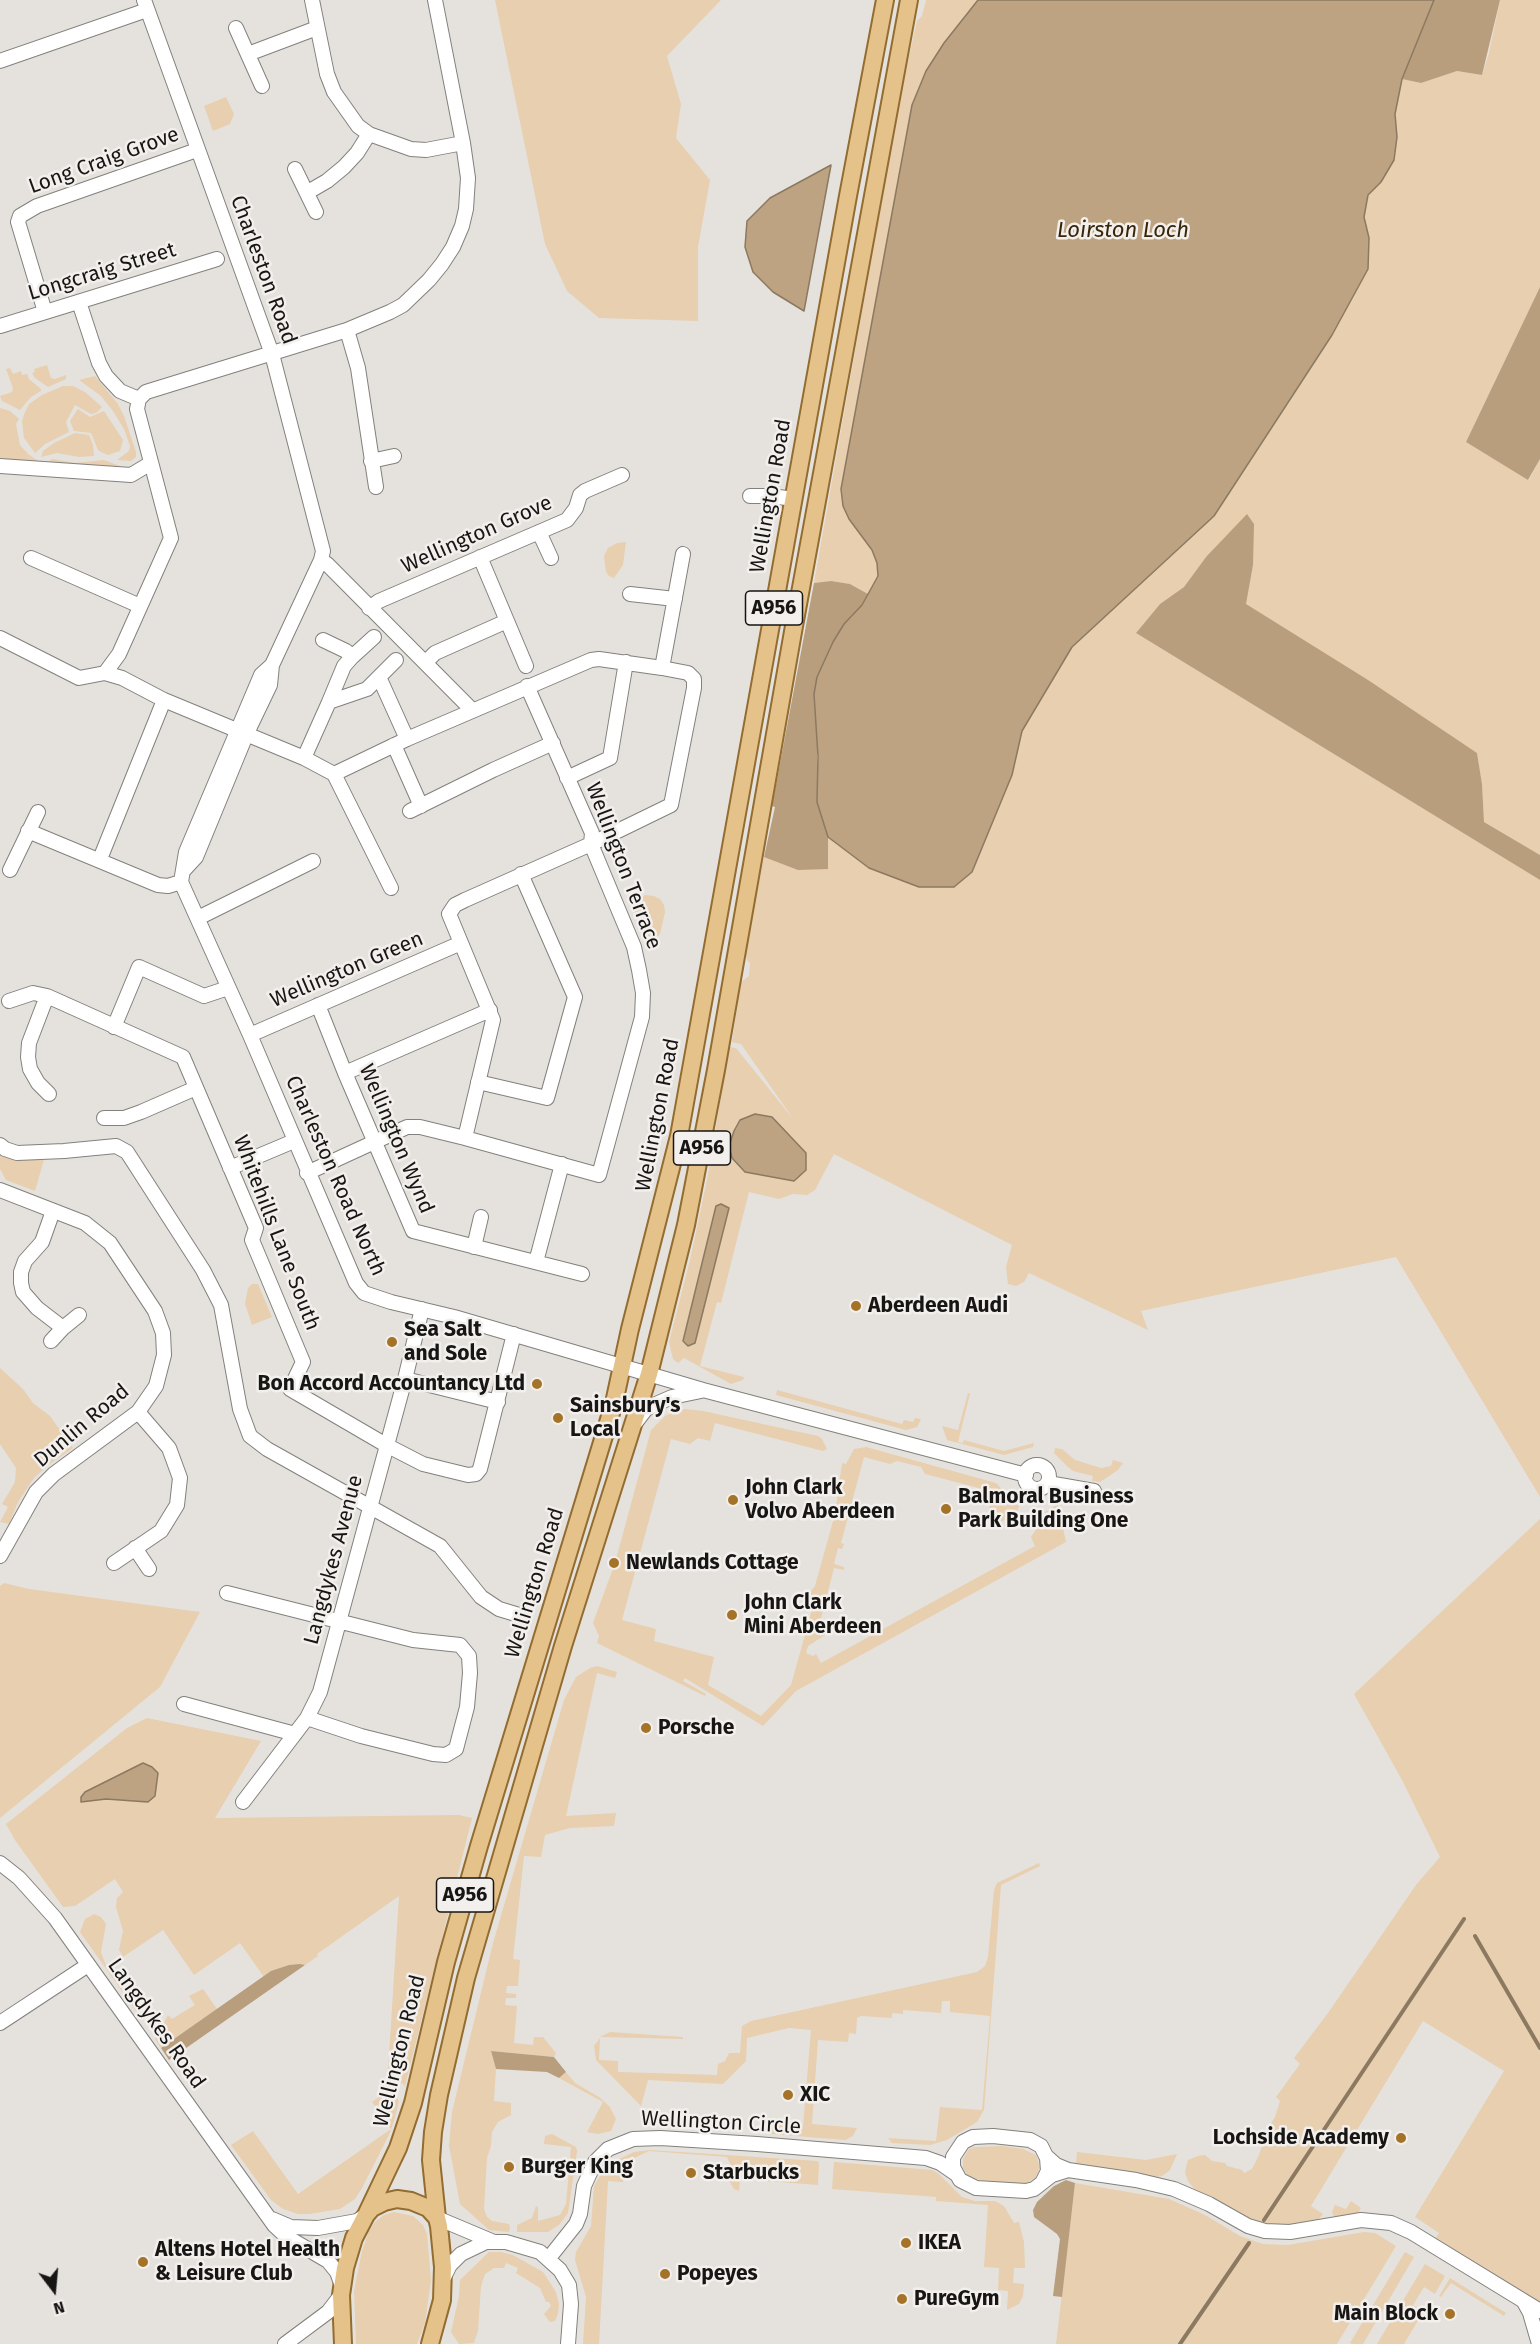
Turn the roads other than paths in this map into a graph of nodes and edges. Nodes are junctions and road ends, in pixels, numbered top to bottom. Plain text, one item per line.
1 (312, 0) edge
2 (435, 0) edge
3 (885, 0) edge
4 (909, 0) edge
5 (145, 5) edge
6 (236, 28) dead end
7 (317, 28) junction
8 (248, 54) junction
9 (0, 61) edge
10 (262, 86) dead end
11 (369, 134) junction
12 (463, 143) junction
13 (197, 150) junction
14 (296, 169) dead end
15 (308, 192) junction
16 (316, 212) dead end
17 (217, 259) dead end
18 (79, 302) junction
19 (45, 312) junction
20 (0, 326) edge
21 (347, 330) junction
22 (272, 354) junction
23 (139, 399) junction
24 (394, 456) dead end
25 (371, 461) junction
26 (151, 463) junction
27 (0, 466) edge
28 (622, 475) dead end
29 (376, 487) dead end
30 (750, 496) dead end
31 (794, 499) junction
32 (539, 532) junction
33 (683, 554) dead end
34 (480, 556) junction
35 (31, 558) dead end
36 (550, 558) dead end
37 (321, 560) junction
38 (630, 594) dead end
39 (675, 599) junction
40 (140, 606) junction
41 (369, 608) junction
42 (507, 621) junction
43 (374, 636) dead end
44 (0, 638) edge
45 (323, 640) dead end
46 (352, 657) junction
47 (396, 660) dead end
48 (426, 662) junction
49 (626, 662) junction
50 (526, 666) dead end
51 (662, 668) junction
52 (105, 673) junction
53 (379, 677) junction
54 (527, 686) junction
55 (164, 700) junction
56 (329, 702) junction
57 (472, 710) junction
58 (242, 731) junction
59 (407, 738) junction
60 (553, 743) junction
61 (394, 745) junction
62 (304, 758) junction
63 (334, 774) junction
64 (567, 778) junction
65 (38, 812) dead end
66 (28, 831) junction
67 (591, 844) junction
68 (100, 860) junction
69 (313, 861) dead end
70 (10, 870) dead end
71 (521, 874) junction
72 (183, 876) junction
73 (391, 888) dead end
74 (198, 918) junction
75 (461, 943) junction
76 (228, 988) junction
77 (47, 996) junction
78 (9, 1001) dead end
79 (318, 1005) junction
80 (490, 1010) junction
81 (114, 1027) junction
82 (250, 1035) junction
83 (345, 1073) junction
84 (478, 1082) junction
85 (196, 1088) junction
86 (49, 1094) dead end
87 (104, 1118) dead end
88 (465, 1138) junction
89 (375, 1140) junction
90 (294, 1141) junction
91 (0, 1145) edge
92 (562, 1164) junction
93 (230, 1168) junction
94 (307, 1173) junction
95 (0, 1190) edge
96 (53, 1211) junction
97 (481, 1217) dead end
98 (474, 1247) junction
99 (536, 1262) junction
100 (582, 1274) dead end
101 (422, 1309) junction
102 (79, 1315) dead end
103 (63, 1328) junction
104 (514, 1334) junction
105 (51, 1341) dead end
106 (623, 1366) junction
107 (649, 1374) junction
108 (405, 1379) junction
109 (703, 1390) junction
110 (498, 1402) junction
111 (138, 1412) junction
112 (632, 1426) junction
113 (386, 1445) junction
114 (1094, 1491) dead end
115 (370, 1507) junction
116 (135, 1548) junction
117 (0, 1556) edge
118 (114, 1563) dead end
119 (149, 1569) dead end
120 (227, 1593) dead end
121 (519, 1615) dead end
122 (339, 1622) junction
123 (184, 1704) dead end
124 (307, 1718) junction
125 (295, 1734) junction
126 (243, 1802) dead end
127 (0, 1863) edge
128 (88, 1965) junction
129 (0, 2023) edge
130 (958, 2148) junction
131 (1046, 2156) junction
132 (926, 2158) junction
133 (1068, 2170) junction
134 (956, 2174) junction
135 (1043, 2181) junction
136 (366, 2214) junction
137 (268, 2217) junction
138 (437, 2218) junction
139 (494, 2242) junction
140 (549, 2258) junction
141 (443, 2279) junction
142 (342, 2290) junction
143 (1520, 2299) junction
144 (1540, 2311) edge
145 (285, 2344) edge
146 (343, 2344) edge
147 (430, 2344) edge
148 (568, 2344) edge
149 (1539, 2344) edge

1 - 7 street
2 - 12 street
3 - 31 main road, Wellington Road / A956
4 - 107 main road, A956
5 - 9 street
5 - 13 street, Charleston Road
6 - 8 street
7 - 8 street
7 - 11 street
8 - 10 street
11 - 12 street
11 - 15 street
12 - 21 street
13 - 19 street, Long Craig Grove
13 - 22 street, Charleston Road
14 - 15 street
15 - 16 street
17 - 18 street, Longcraig Street
18 - 19 street, Longcraig Street
18 - 23 street
19 - 20 street, Longcraig Street
21 - 22 street
21 - 25 street
22 - 23 street
22 - 37 street, Charleston Road
23 - 26 street
24 - 25 street
25 - 29 street
26 - 27 street
26 - 40 street
28 - 32 street, Wellington Grove
30 - 31 street
31 - 106 main road, Wellington Road / A956
32 - 34 street, Wellington Grove
32 - 36 street
33 - 39 street
34 - 41 street, Wellington Grove
34 - 42 street
35 - 40 street
37 - 41 street
37 - 58 street
38 - 39 street
39 - 51 street
40 - 52 street
41 - 48 street
42 - 48 street
42 - 50 street
43 - 46 street
44 - 52 street
45 - 46 street
46 - 56 street
47 - 53 street
48 - 57 street
49 - 51 street
49 - 54 street
49 - 64 street
51 - 67 street
52 - 55 street
53 - 56 street
53 - 59 street
54 - 57 street
54 - 60 street, Wellington Terrace
55 - 58 street
55 - 68 street
56 - 62 street
57 - 59 street
58 - 62 street
58 - 72 street
59 - 61 street
60 - 61 street
60 - 64 street, Wellington Terrace
61 - 63 street
62 - 63 street
63 - 73 street
64 - 67 street, Wellington Terrace
65 - 66 street
66 - 68 street
66 - 70 street
67 - 71 street
67 - 92 street, Wellington Terrace
68 - 72 street
69 - 74 street
71 - 75 street
71 - 84 street
72 - 74 street, Charleston Road North
74 - 76 street, Charleston Road North
75 - 79 street, Wellington Green
75 - 80 street
76 - 81 street
76 - 82 street, Charleston Road North
77 - 78 street
77 - 81 street
77 - 86 street
79 - 82 street, Wellington Green
79 - 83 street, Wellington Wynd
80 - 83 street
80 - 84 street
81 - 85 street, Whitehills Lane South
82 - 90 street, Charleston Road North
83 - 89 street, Wellington Wynd
84 - 88 street
85 - 87 street
85 - 93 street, Whitehills Lane South
88 - 89 street, Wellington Terrace
88 - 92 street, Wellington Terrace
89 - 94 street, Wellington Terrace
89 - 98 street, Wellington Wynd
90 - 93 street
90 - 94 street, Charleston Road North
91 - 115 street
92 - 99 street
93 - 113 street, Whitehills Lane South
94 - 101 street, Charleston Road North
95 - 96 street, Dunlin Road
96 - 103 street
96 - 111 street, Dunlin Road
97 - 98 street
98 - 99 street
99 - 100 street
101 - 104 street, Charleston Road North
101 - 108 street, Langdykes Avenue
102 - 103 street
103 - 105 street
104 - 106 street, Charleston Road North
104 - 110 street
106 - 107 street, Charleston Road North
106 - 136 main road, Wellington Road / A956
107 - 109 street, Charleston Road North
107 - 112 main road, A956
108 - 110 street
108 - 113 street, Langdykes Avenue
109 - 112 street
109 - 114 street, Charleston Road North
110 - 113 street
111 - 116 street
111 - 117 street, Dunlin Road
112 - 138 main road, A956
113 - 115 street, Langdykes Avenue
115 - 121 street
115 - 122 street, Langdykes Avenue
116 - 118 street
116 - 119 street
120 - 122 street
122 - 124 street, Langdykes Avenue
122 - 124 street
123 - 125 street
124 - 125 street, Langdykes Avenue
125 - 126 street, Langdykes Avenue
127 - 128 street, Langdykes Road
128 - 129 street
128 - 137 street, Langdykes Road
130 - 131 street
130 - 132 street, Wellington Circle
130 - 134 street
131 - 133 street
131 - 135 street
132 - 134 street, Wellington Circle
132 - 140 street, Wellington Circle
133 - 135 street
133 - 143 street
134 - 135 street
136 - 137 street
136 - 138 main road
136 - 142 main road, A956
137 - 142 street, Langdykes Road
138 - 139 street
138 - 141 main road, A956
139 - 140 street
139 - 141 street
140 - 148 street
141 - 147 main road, A956
142 - 145 street
142 - 146 main road, A956
143 - 144 street
143 - 149 street

